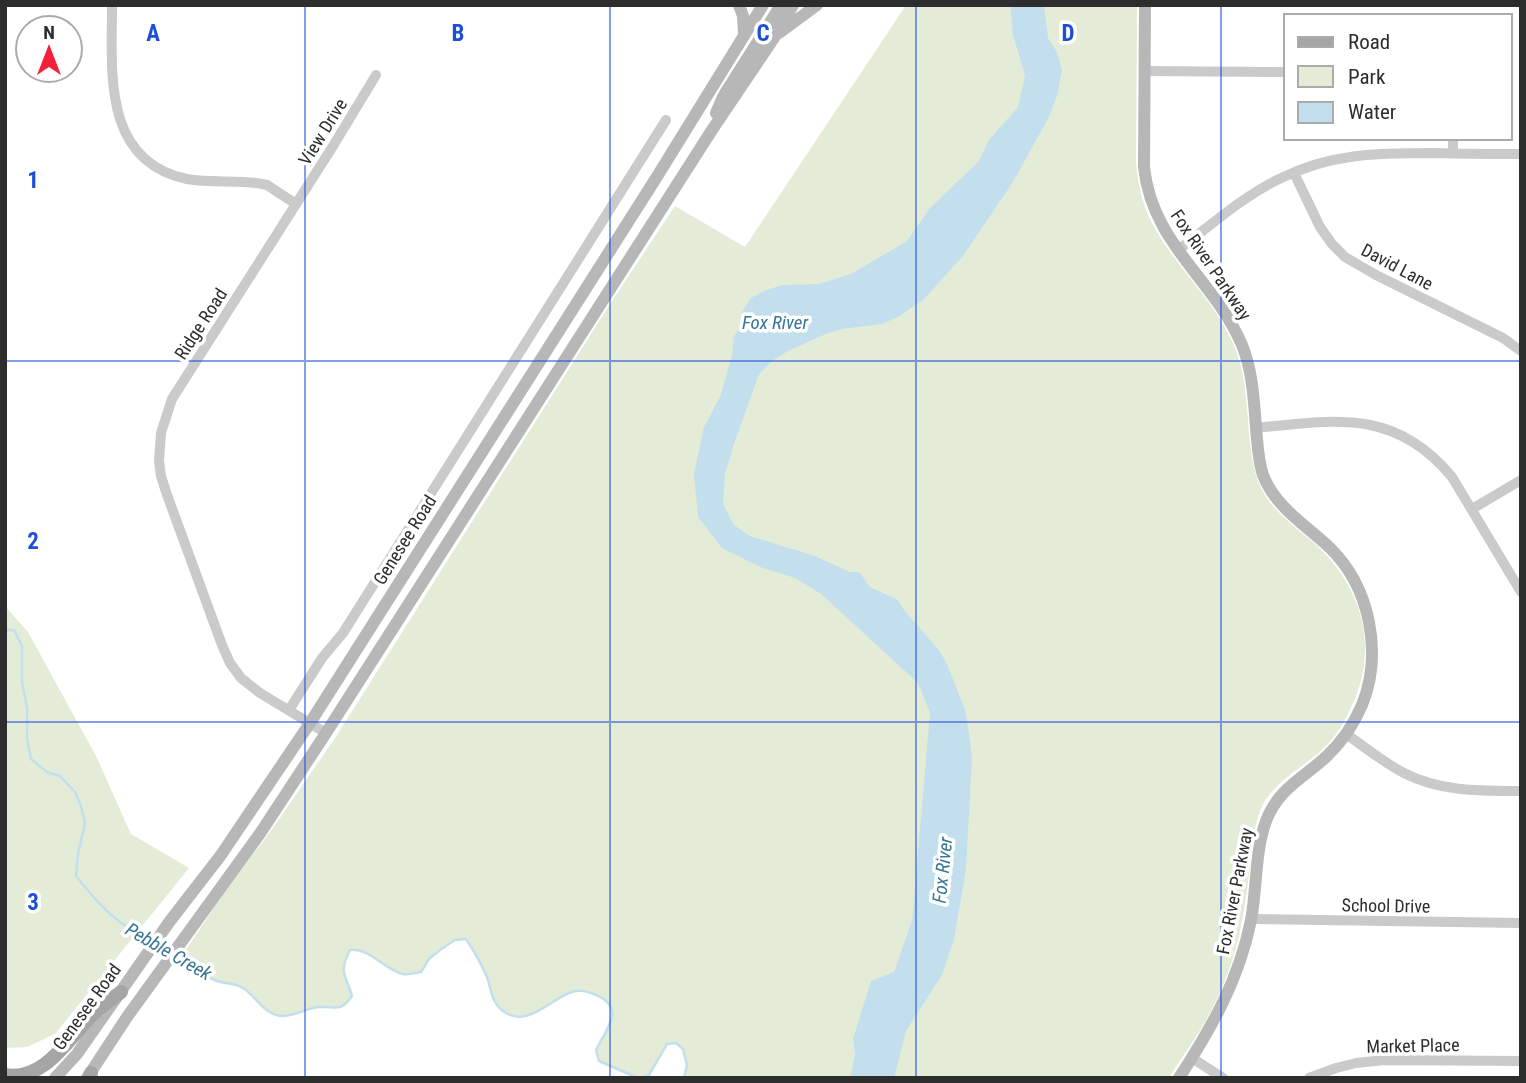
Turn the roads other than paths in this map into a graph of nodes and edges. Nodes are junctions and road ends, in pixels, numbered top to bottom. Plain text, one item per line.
1 (112, 5) edge
2 (739, 5) edge
3 (763, 5) edge
4 (781, 5) edge
5 (793, 5) edge
6 (817, 5) edge
7 (1145, 5) edge
8 (744, 34) junction
9 (776, 35) junction
10 (1144, 71) junction
11 (1284, 72) edge
12 (376, 75) dead end
13 (666, 120) dead end
14 (712, 130) junction
15 (1454, 140) edge
16 (1453, 153) junction
17 (1521, 154) edge
18 (1294, 173) junction
19 (296, 204) junction
20 (1178, 250) junction
21 (1519, 345) edge
22 (1256, 428) junction
23 (1521, 480) edge
24 (1472, 509) junction
25 (1521, 592) edge
26 (289, 710) junction
27 (310, 723) junction
28 (326, 733) junction
29 (1346, 734) junction
30 (1521, 791) edge
31 (1251, 919) junction
32 (1521, 923) edge
33 (121, 992) junction
34 (1192, 1058) junction
35 (1521, 1061) edge
36 (5, 1075) edge
37 (89, 1076) edge
38 (55, 1078) edge
39 (1179, 1078) edge
40 (1223, 1078) edge
41 (1309, 1078) edge

1 - 19 street
2 - 8 main road
3 - 8 main road, Genesee Road
4 - 14 main road
5 - 9 main road
6 - 9 main road
7 - 10 main road, Fox River Parkway
8 - 27 main road, Genesee Road
9 - 14 main road
10 - 11 street
10 - 20 main road, Fox River Parkway
12 - 19 street, View Drive
13 - 26 street, Genesee Road
14 - 28 main road
15 - 16 street
16 - 17 street
16 - 18 street
18 - 20 street
18 - 21 street, David Lane
19 - 26 street, Ridge Road
20 - 22 main road, Fox River Parkway
22 - 24 street
22 - 29 main road, Fox River Parkway
23 - 24 street
24 - 25 street
26 - 27 street, Ridge Road
27 - 28 street, Ridge Road
27 - 33 main road, Genesee Road
28 - 37 main road
29 - 30 street
29 - 31 main road, Fox River Parkway
31 - 32 street, School Drive
31 - 34 main road, Fox River Parkway
33 - 36 main road
33 - 38 main road, Genesee Road
34 - 39 main road, Fox River Parkway
34 - 40 street
35 - 41 street, Market Place

